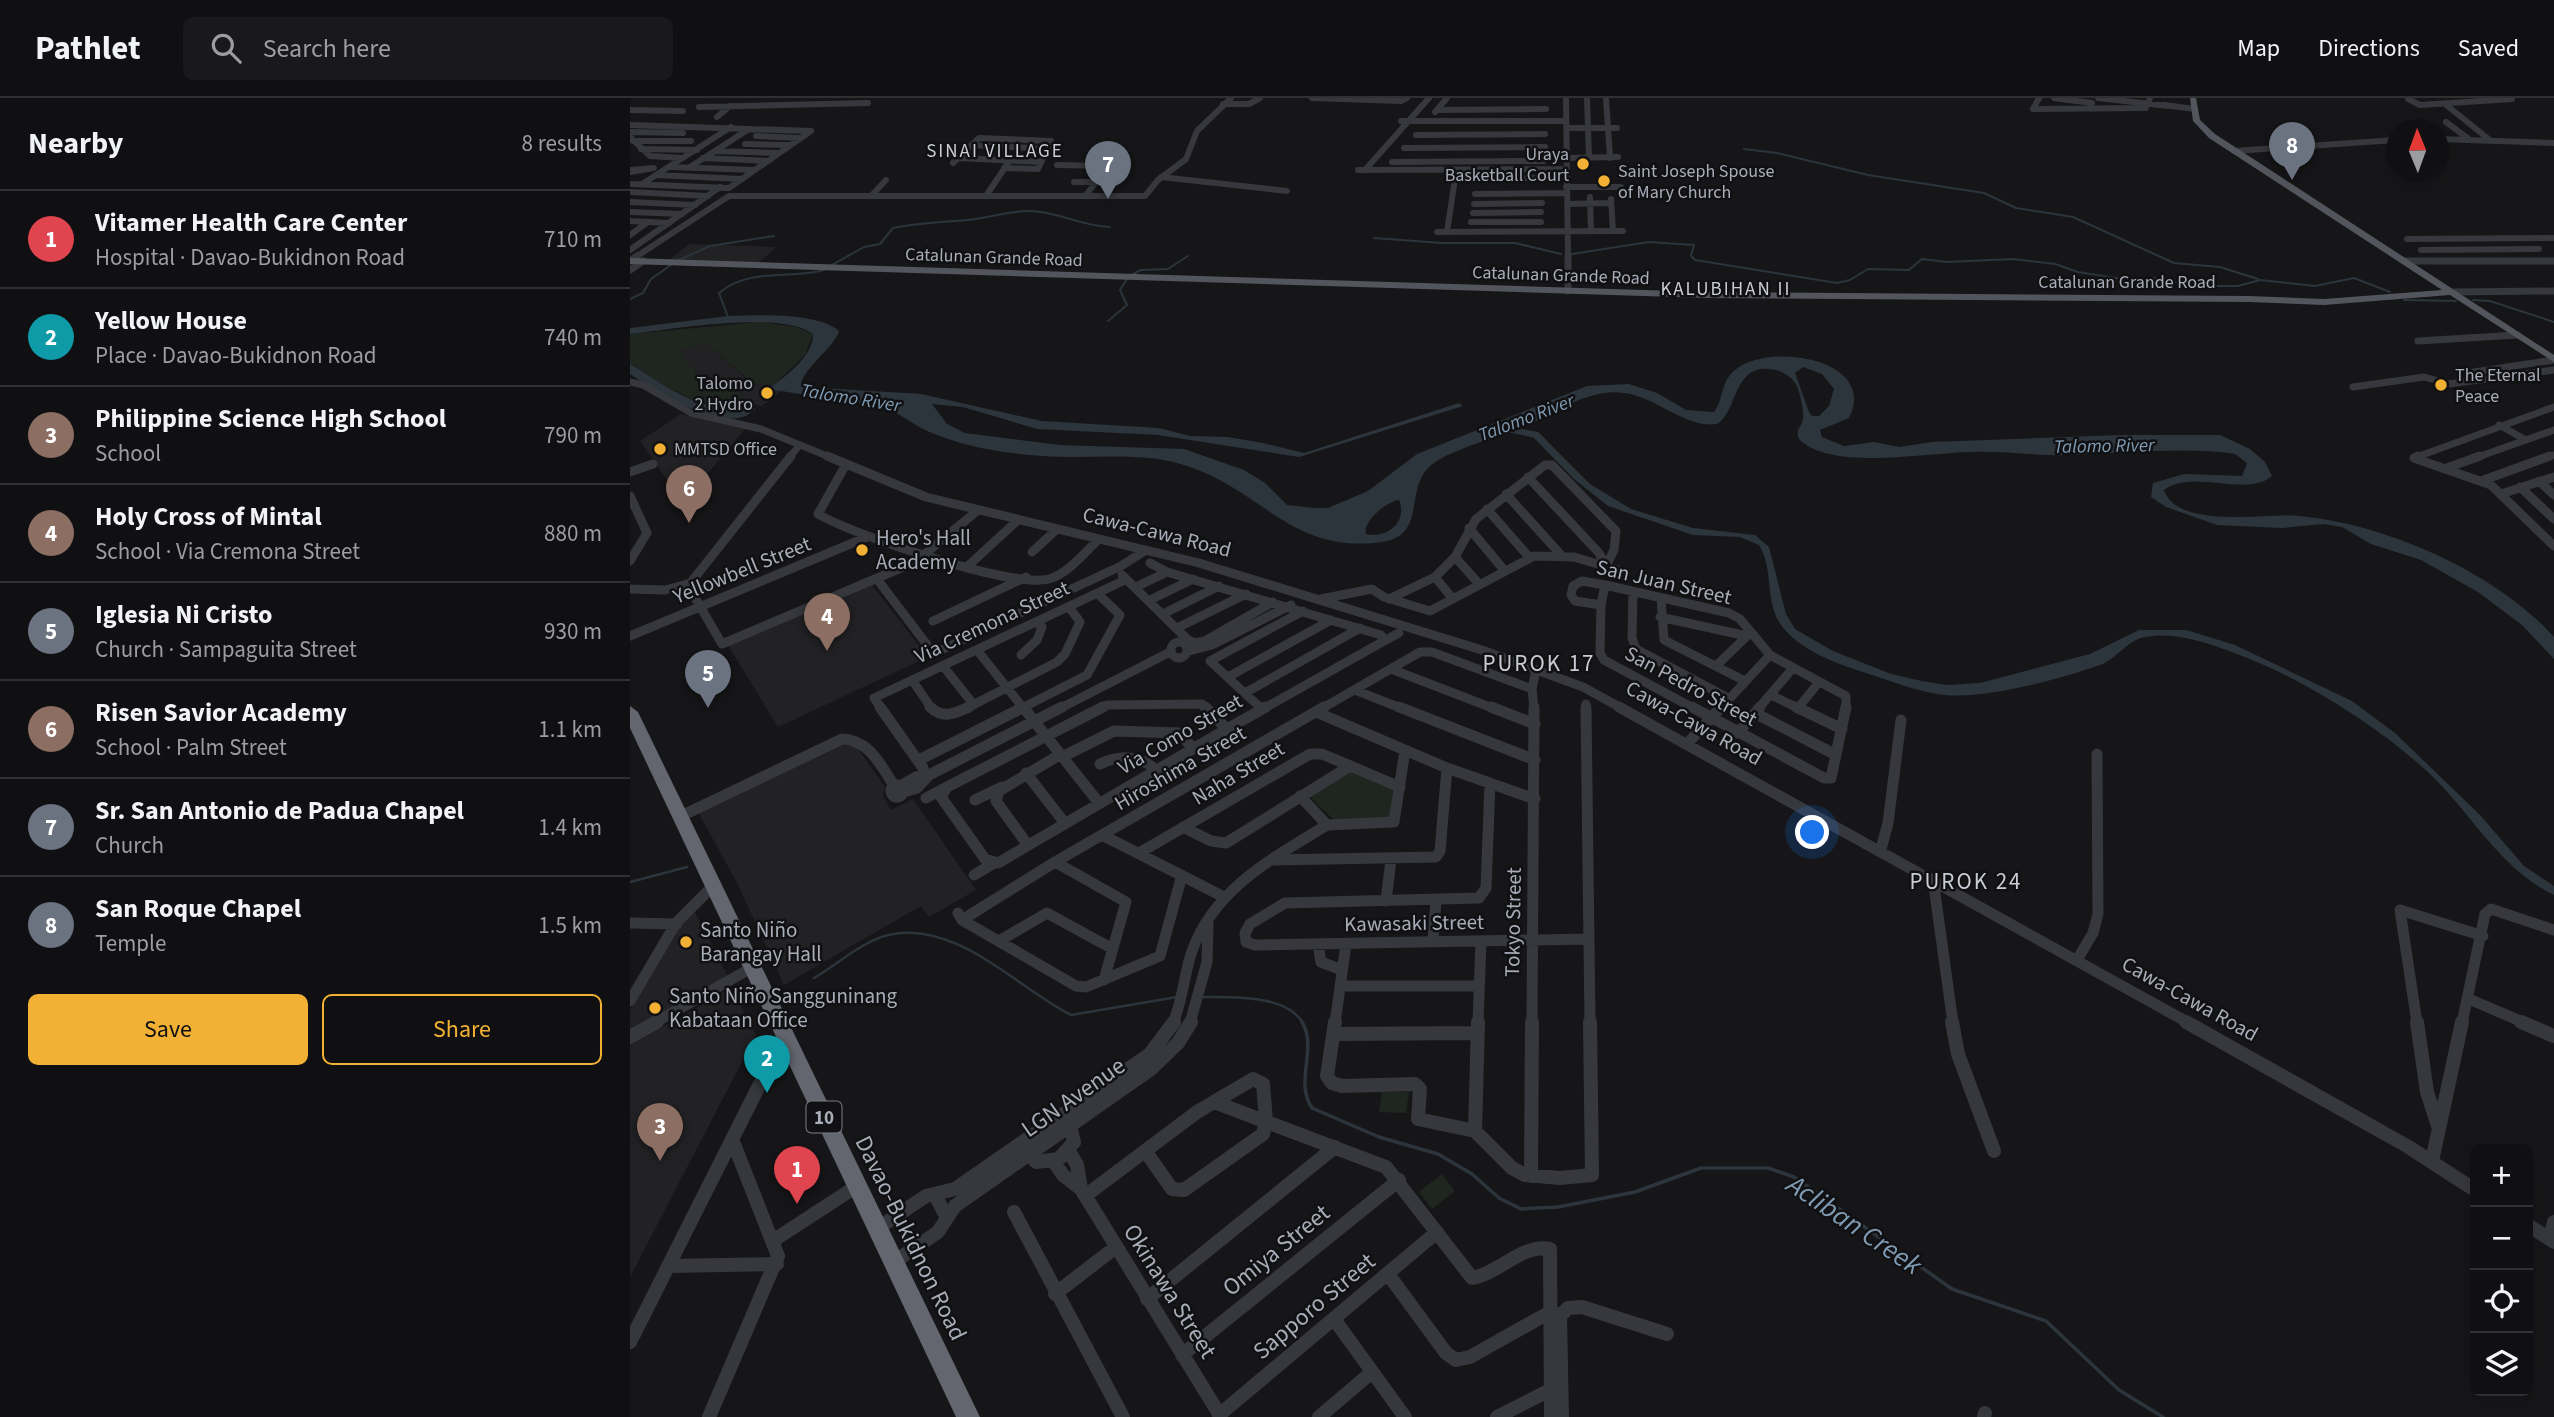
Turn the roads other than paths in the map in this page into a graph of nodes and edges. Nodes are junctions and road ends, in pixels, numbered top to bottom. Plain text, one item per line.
1 (809, 98) edge
2 (1231, 98) edge
3 (1260, 98) edge
4 (1429, 98) edge
5 (1566, 98) edge
6 (1587, 98) edge
7 (1606, 98) edge
8 (2039, 98) edge
9 (2055, 98) edge
10 (2098, 98) edge
11 (2193, 98) edge
12 (2435, 98) edge
13 (2468, 98) edge
14 (2510, 98) edge
15 (1312, 99) edge
16 (1405, 99) edge
17 (2073, 100) junction
18 (1445, 101) edge
19 (2474, 102) junction
20 (868, 103) dead end
21 (2149, 103) edge
22 (1223, 104) junction
23 (2445, 104) junction
24 (802, 105) junction
25 (730, 106) junction
26 (752, 106) junction
27 (699, 107) dead end
28 (2069, 108) junction
29 (2126, 108) junction
30 (2050, 109) junction
31 (2194, 109) junction
32 (630, 110) edge
33 (1437, 110) junction
34 (683, 111) dead end
35 (1432, 115) junction
36 (717, 117) dead end
37 (739, 117) dead end
38 (1405, 121) junction
39 (1427, 121) junction
40 (2449, 124) edge
41 (630, 125) edge
42 (1566, 125) junction
43 (695, 126) junction
44 (714, 127) junction
45 (732, 127) junction
46 (750, 128) junction
47 (1421, 128) junction
48 (1588, 128) junction
49 (1608, 128) junction
50 (1617, 128) dead end
51 (767, 129) junction
52 (1545, 131) junction
53 (683, 134) junction
54 (1416, 135) junction
55 (631, 136) edge
56 (756, 136) junction
57 (801, 138) junction
58 (2449, 139) edge
59 (1023, 140) junction
60 (2470, 140) junction
61 (672, 141) junction
62 (691, 141) junction
63 (1410, 141) junction
64 (2386, 141) edge
65 (2491, 141) junction
66 (2554, 143) edge
67 (745, 144) junction
68 (790, 145) junction
69 (972, 145) junction
70 (1404, 148) junction
71 (641, 149) junction
72 (678, 149) junction
73 (696, 150) junction
74 (1016, 150) junction
75 (2234, 150) junction
76 (715, 151) junction
77 (733, 151) junction
78 (965, 152) junction
79 (1046, 152) junction
80 (779, 153) junction
81 (1398, 155) junction
82 (684, 158) junction
83 (1566, 158) junction
84 (1589, 158) junction
85 (1610, 158) junction
86 (1618, 158) dead end
87 (703, 159) junction
88 (768, 161) junction
89 (1392, 162) junction
90 (1006, 165) junction
91 (1057, 165) dead end
92 (669, 167) junction
93 (690, 167) junction
94 (1541, 169) junction
95 (1566, 169) junction
96 (755, 170) junction
97 (1385, 170) junction
98 (1457, 170) junction
99 (630, 171) edge
100 (655, 172) junction
101 (1076, 172) dead end
102 (1103, 173) junction
103 (1161, 177) junction
104 (1518, 178) junction
105 (1538, 178) junction
106 (742, 179) junction
107 (1455, 179) junction
108 (1477, 179) junction
109 (1496, 179) junction
110 (886, 180) dead end
111 (1074, 182) dead end
112 (1096, 182) junction
113 (630, 184) edge
114 (642, 184) junction
115 (720, 187) junction
116 (1590, 187) junction
117 (1610, 187) junction
118 (1621, 187) dead end
119 (1566, 190) junction
120 (1287, 191) dead end
121 (630, 192) edge
122 (1475, 194) junction
123 (1494, 194) junction
124 (1517, 194) junction
125 (1539, 194) junction
126 (872, 195) junction
127 (708, 196) junction
128 (986, 196) junction
129 (1085, 196) junction
130 (630, 202) edge
131 (1542, 203) junction
132 (1611, 203) junction
133 (1474, 204) junction
134 (1566, 204) junction
135 (1590, 204) junction
136 (695, 205) junction
137 (630, 212) edge
138 (1473, 212) junction
139 (1541, 212) junction
140 (682, 214) junction
141 (630, 222) edge
142 (648, 222) junction
143 (1471, 222) junction
144 (1541, 222) junction
145 (668, 223) junction
146 (1567, 231) junction
147 (1591, 231) junction
148 (1614, 231) junction
149 (1623, 231) dead end
150 (1437, 232) dead end
151 (1447, 232) junction
152 (1470, 232) junction
153 (1541, 232) junction
154 (631, 233) edge
155 (2554, 237) edge
156 (2524, 238) junction
157 (2539, 249) junction
158 (630, 250) edge
159 (2421, 250) junction
160 (630, 261) edge
161 (643, 261) junction
162 (2439, 261) junction
163 (2553, 261) edge
164 (2405, 262) junction
165 (630, 270) edge
166 (1565, 291) junction
167 (2453, 292) junction
168 (2554, 292) edge
169 (2517, 335) junction
170 (2418, 341) dead end
171 (2554, 360) edge
172 (2554, 370) edge
173 (2474, 372) dead end
174 (630, 382) edge
175 (2353, 387) dead end
176 (2554, 407) edge
177 (2499, 425) junction
178 (2554, 430) edge
179 (2526, 440) junction
180 (797, 447) junction
181 (2554, 455) edge
182 (653, 464) dead end
183 (845, 466) junction
184 (2444, 469) junction
185 (630, 472) edge
186 (1528, 477) junction
187 (2554, 477) edge
188 (2481, 481) junction
189 (2539, 481) junction
190 (2520, 487) junction
191 (1506, 494) junction
192 (2501, 494) junction
193 (2554, 495) edge
194 (630, 496) edge
195 (1487, 509) junction
196 (977, 511) junction
197 (2554, 519) edge
198 (1018, 520) junction
199 (1469, 528) junction
200 (1057, 529) junction
201 (867, 537) junction
202 (1099, 539) junction
203 (2554, 546) edge
204 (1146, 550) junction
205 (634, 551) edge
206 (1032, 552) dead end
207 (927, 555) junction
208 (1561, 555) junction
209 (1455, 557) junction
210 (1528, 557) junction
211 (630, 561) edge
212 (1150, 563) dead end
213 (969, 565) junction
214 (1606, 566) junction
215 (1504, 570) junction
216 (1618, 570) dead end
217 (1119, 571) dead end
218 (1167, 572) junction
219 (1026, 577) junction
220 (1435, 577) junction
221 (877, 579) junction
222 (1193, 579) junction
223 (1125, 580) junction
224 (691, 583) junction
225 (1480, 585) junction
226 (1605, 585) junction
227 (1219, 586) junction
228 (1136, 587) junction
229 (630, 589) edge
230 (1633, 592) junction
231 (1097, 593) junction
232 (1246, 594) junction
233 (1307, 595) junction
234 (1661, 598) junction
235 (1320, 599) junction
236 (1389, 599) junction
237 (1454, 599) junction
238 (1150, 600) junction
239 (1273, 602) junction
240 (1601, 605) junction
241 (701, 606) junction
242 (1288, 606) junction
243 (1069, 607) junction
244 (1303, 611) junction
245 (1163, 614) junction
246 (1660, 617) junction
247 (1331, 620) junction
248 (933, 621) dead end
249 (1036, 622) junction
250 (1177, 628) junction
251 (1360, 628) junction
252 (1399, 633) dead end
253 (1748, 635) junction
254 (630, 636) edge
255 (1384, 640) junction
256 (1192, 647) junction
257 (977, 650) junction
258 (1021, 655) dead end
259 (1770, 655) junction
260 (943, 666) junction
261 (1716, 666) junction
262 (1793, 668) junction
263 (1391, 669) junction
264 (1536, 670) junction
265 (1228, 677) junction
266 (912, 680) junction
267 (1745, 681) junction
268 (1819, 682) junction
269 (1009, 688) junction
270 (1532, 689) junction
271 (1355, 690) junction
272 (1245, 693) junction
273 (1771, 695) junction
274 (1728, 698) junction
275 (1586, 704) dead end
276 (974, 705) junction
277 (1024, 708) junction
278 (1798, 708) junction
279 (1262, 709) junction
280 (630, 712) edge
281 (1316, 712) junction
282 (1755, 713) junction
283 (1710, 716) junction
284 (1901, 720) dead end
285 (1033, 721) junction
286 (1535, 724) junction
287 (1227, 729) junction
288 (1842, 730) junction
289 (1738, 733) junction
290 (1046, 737) junction
291 (1684, 742) junction
292 (1193, 748) junction
293 (1405, 750) junction
294 (2097, 754) dead end
295 (1063, 755) junction
296 (1836, 755) junction
297 (1535, 760) junction
298 (1100, 764) dead end
299 (1350, 766) junction
300 (924, 768) junction
301 (1447, 768) junction
302 (1155, 769) junction
303 (1026, 773) junction
304 (1490, 783) junction
305 (951, 786) junction
306 (1400, 786) junction
307 (1002, 787) junction
308 (1300, 796) junction
309 (926, 798) dead end
310 (1535, 799) junction
311 (975, 800) dead end
312 (1100, 803) junction
313 (679, 817) junction
314 (1064, 822) junction
315 (1327, 825) junction
316 (1183, 827) junction
317 (1102, 835) junction
318 (1027, 844) junction
319 (1881, 849) junction
320 (1139, 853) junction
321 (1272, 860) junction
322 (1391, 860) junction
323 (1055, 862) junction
324 (996, 863) junction
325 (974, 875) dead end
326 (1182, 876) junction
327 (1933, 878) junction
328 (713, 886) junction
329 (1222, 896) junction
330 (1436, 900) junction
331 (1386, 901) junction
332 (630, 923) edge
333 (1208, 923) junction
334 (677, 924) junction
335 (2554, 930) edge
336 (2483, 936) junction
337 (1588, 939) junction
338 (999, 941) junction
339 (1482, 941) junction
340 (1531, 941) junction
341 (1433, 942) junction
342 (1318, 944) junction
343 (1346, 944) junction
344 (1111, 948) junction
345 (2077, 960) junction
346 (753, 967) junction
347 (1342, 970) junction
348 (1104, 980) junction
349 (1340, 986) junction
350 (1478, 986) junction
351 (2469, 999) junction
352 (630, 1001) edge
353 (1183, 1022) junction
354 (1477, 1033) junction
355 (1333, 1034) junction
356 (2554, 1036) edge
357 (630, 1037) edge
358 (792, 1050) junction
359 (1214, 1102) junction
360 (1068, 1120) junction
361 (1266, 1121) junction
362 (2439, 1129) junction
363 (1475, 1131) junction
364 (732, 1139) junction
365 (1335, 1147) junction
366 (1025, 1150) junction
367 (1069, 1151) junction
368 (1994, 1151) dead end
369 (1146, 1152) junction
370 (1054, 1161) junction
371 (2432, 1161) junction
372 (1531, 1176) junction
373 (1399, 1180) junction
374 (858, 1186) junction
375 (2470, 1187) edge
376 (1083, 1193) junction
377 (935, 1195) junction
378 (1014, 1212) dead end
379 (947, 1217) junction
380 (2554, 1223) edge
381 (878, 1228) junction
382 (2533, 1228) edge
383 (1437, 1232) junction
384 (774, 1240) junction
385 (2552, 1241) edge
386 (1116, 1247) junction
387 (894, 1262) junction
388 (777, 1264) junction
389 (668, 1266) junction
390 (1388, 1274) junction
391 (1055, 1294) junction
392 (1147, 1299) junction
393 (1552, 1311) junction
394 (1334, 1319) junction
395 (1667, 1334) dead end
396 (630, 1342) edge
397 (1182, 1355) junction
398 (1372, 1372) junction
399 (1552, 1390) junction
400 (1220, 1416) edge
401 (709, 1417) edge
402 (968, 1417) edge
403 (1123, 1417) edge
404 (1319, 1417) edge
405 (1405, 1417) edge
406 (1497, 1417) edge
407 (1552, 1417) edge
408 (1562, 1417) edge

1 - 24 street
2 - 22 street
3 - 22 street
4 - 38 street
5 - 42 street
6 - 48 street
7 - 49 street
8 - 30 street
9 - 17 street
9 - 30 street
10 - 21 street
11 - 31 main road
12 - 23 street
13 - 19 street
14 - 19 street
15 - 16 street
17 - 28 street
17 - 29 street
18 - 33 street
18 - 52 street
19 - 23 street
20 - 24 street
21 - 29 street
21 - 31 street
22 - 103 street
23 - 65 street
24 - 26 street
25 - 26 street
25 - 27 street
25 - 36 street
26 - 37 street
28 - 29 street
28 - 30 street
31 - 75 main road
32 - 34 street
33 - 35 street
33 - 52 street
35 - 39 street
35 - 52 street
38 - 39 street
38 - 97 street
39 - 47 street
39 - 52 street
40 - 60 street
41 - 43 street
42 - 48 street
42 - 52 street
42 - 83 street
43 - 44 street
43 - 53 street
44 - 45 street
44 - 62 street
45 - 46 street
45 - 73 street
46 - 51 street
46 - 76 street
47 - 52 street
47 - 54 street
48 - 49 street
48 - 84 street
49 - 50 street
49 - 85 street
51 - 56 street
51 - 57 street
52 - 54 street
52 - 63 street
52 - 70 street
52 - 81 street
52 - 89 street
52 - 94 street
53 - 55 street
53 - 61 street
54 - 63 street
55 - 61 street
55 - 71 street
56 - 57 street
56 - 67 street
57 - 68 street
58 - 60 street
59 - 69 street
59 - 74 street
59 - 79 street
60 - 65 street
61 - 62 street
62 - 72 street
63 - 70 street
64 - 75 street
65 - 66 street
67 - 68 street
67 - 77 street
68 - 80 street
69 - 74 street
69 - 78 street
70 - 81 street
71 - 72 street
71 - 82 street
72 - 73 street
73 - 82 street
74 - 78 street
74 - 79 street
74 - 90 street
75 - 164 main road
76 - 77 street
76 - 87 street
77 - 80 street
78 - 90 street
79 - 90 street
80 - 88 street
81 - 89 street
82 - 92 street
83 - 84 street
83 - 95 street
84 - 85 street
85 - 86 street
87 - 88 street
87 - 93 street
88 - 96 street
89 - 97 street
90 - 128 street
91 - 102 street
92 - 93 street
92 - 100 street
93 - 96 street
94 - 95 street
94 - 98 street
94 - 105 street
95 - 119 street
96 - 106 street
97 - 98 street
98 - 107 street
99 - 100 street
100 - 106 street
100 - 114 street
101 - 102 street
102 - 112 street
103 - 120 street
103 - 129 street
104 - 105 street
104 - 109 street
104 - 124 street
105 - 125 street
106 - 115 street
107 - 108 street
107 - 151 street
108 - 109 street
108 - 122 street
109 - 123 street
110 - 126 street
111 - 112 street
112 - 129 street
113 - 114 street
114 - 115 street
115 - 127 street
116 - 117 street
116 - 119 street
116 - 135 street
117 - 118 street
117 - 132 street
119 - 125 street
119 - 134 street
121 - 127 street
122 - 123 street
122 - 133 street
123 - 124 street
124 - 125 street
125 - 131 street
126 - 128 street
126 - 160 street
127 - 136 street
128 - 129 street
130 - 136 street
131 - 133 street
131 - 139 street
132 - 135 street
132 - 148 street
133 - 138 street
134 - 135 street
134 - 146 street
135 - 147 street
136 - 140 street
137 - 140 street
138 - 139 street
138 - 143 street
139 - 144 street
140 - 145 street
141 - 142 street
142 - 145 street
142 - 154 street
143 - 144 street
143 - 152 street
144 - 153 street
145 - 158 street
146 - 147 street
146 - 153 street
146 - 166 street
147 - 148 street
148 - 149 street
150 - 151 street
151 - 152 street
152 - 153 street
155 - 156 street
156 - 157 street
156 - 159 street
157 - 159 street
157 - 163 street
159 - 162 street
160 - 161 main road, Catalunan Grande Road
161 - 165 street
161 - 166 main road, Catalunan Grande Road
162 - 163 street
162 - 164 street
164 - 167 main road
166 - 167 main road, Catalunan Grande Road
167 - 168 street
167 - 169 main road
169 - 170 street
169 - 171 main road
171 - 173 street
172 - 175 street
174 - 180 street, Cawa-Cawa Road
176 - 177 street
177 - 179 street
177 - 184 street
178 - 179 street
179 - 184 street
180 - 183 street, Cawa-Cawa Road
180 - 224 street
181 - 188 street
182 - 185 street
183 - 196 street, Cawa-Cawa Road
183 - 201 street
184 - 188 street
186 - 191 street
186 - 214 street
186 - 214 street
187 - 189 street
188 - 192 street
189 - 190 street
189 - 193 street
190 - 192 street
190 - 197 street
191 - 195 street
191 - 208 street
192 - 203 street
194 - 205 street
195 - 199 street
195 - 210 street
196 - 198 street, Cawa-Cawa Road
196 - 207 street
198 - 200 street, Cawa-Cawa Road
198 - 213 street
199 - 209 street
199 - 215 street
200 - 202 street, Cawa-Cawa Road
200 - 206 street
201 - 207 street
201 - 241 street, Yellowbell Street
202 - 204 street, Cawa-Cawa Road
202 - 219 street
204 - 221 street
204 - 233 street, Cawa-Cawa Road
205 - 211 street
207 - 213 street
207 - 221 street
208 - 210 street
208 - 214 street
209 - 220 street
209 - 225 street
210 - 215 street
212 - 218 street
213 - 219 street
214 - 216 street
215 - 225 street
217 - 223 street
218 - 222 street
218 - 228 street
219 - 248 street
220 - 236 street
220 - 237 street
221 - 241 street
222 - 227 street
222 - 238 street
223 - 228 street
223 - 231 street, Via Cremona Street
224 - 229 street
224 - 241 street
225 - 237 street
226 - 230 street, San Juan Street
226 - 240 street, San Pedro Street
226 - 240 street, San Juan Street
227 - 232 street
227 - 245 street
228 - 238 street
230 - 234 street, San Juan Street
230 - 274 street
231 - 243 street, Via Cremona Street
231 - 277 street
232 - 239 street
232 - 250 street
233 - 235 street, Cawa-Cawa Road
233 - 242 street
234 - 246 street
234 - 253 street, San Juan Street
235 - 236 street
235 - 264 street, Cawa-Cawa Road
236 - 237 street
238 - 245 street
239 - 242 street
239 - 256 street
240 - 283 street, San Pedro Street
241 - 254 street, Yellowbell Street
242 - 244 street
242 - 256 street
243 - 249 street, Via Cremona Street
243 - 269 street
244 - 247 street
244 - 265 street
245 - 250 street
246 - 253 street
246 - 261 street
247 - 251 street
247 - 265 street
249 - 257 street, Via Cremona Street
249 - 258 street
250 - 256 street
251 - 255 street
251 - 272 street
252 - 255 street, Via Como Street
253 - 259 street, San Juan Street
253 - 261 street
255 - 279 street, Via Como Street
256 - 285 street
257 - 260 street, Via Cremona Street
257 - 269 street
259 - 262 street, San Juan Street
259 - 267 street
260 - 266 street, Via Cremona Street
260 - 276 street
261 - 267 street
262 - 268 street, San Juan Street
262 - 273 street
263 - 270 street, Hiroshima Street
263 - 271 street, Hiroshima Street
263 - 286 street
264 - 270 street, Tokyo Street
264 - 291 street, Cawa-Cawa Road
265 - 272 street
266 - 276 street
266 - 300 street, Via Cremona Street
267 - 274 street
268 - 278 street
268 - 288 street, San Juan Street
269 - 276 street
269 - 277 street
270 - 286 street, Tokyo Street
271 - 281 street, Hiroshima Street
271 - 297 street
272 - 279 street
273 - 278 street
273 - 282 street
274 - 283 street
275 - 337 street
277 - 285 street
277 - 300 street
278 - 288 street
279 - 287 street, Via Como Street
280 - 313 highway, 10
281 - 293 street
281 - 317 street, Hiroshima Street
282 - 289 street
282 - 296 street
283 - 289 street, San Pedro Street
283 - 291 street
284 - 319 street
285 - 290 street
285 - 300 street
286 - 297 street, Tokyo Street
287 - 290 street
287 - 292 street, Via Como Street
288 - 296 street
289 - 296 street, San Pedro Street
290 - 295 street
290 - 305 street
291 - 319 street, Cawa-Cawa Road
292 - 295 street
292 - 302 street, Via Como Street
293 - 301 street
293 - 306 street
294 - 345 street
295 - 303 street
295 - 312 street
297 - 310 street, Tokyo Street
298 - 302 street
299 - 306 street, Naha Street
299 - 308 street
299 - 316 street, Naha Street
300 - 313 street
301 - 304 street
301 - 322 street
302 - 312 street, Via Como Street
303 - 307 street
303 - 314 street
304 - 310 street
304 - 330 street
305 - 309 street
305 - 324 street
306 - 315 street
307 - 311 street
307 - 318 street
308 - 315 street
308 - 316 street
310 - 340 street, Tokyo Street
312 - 314 street, Via Como Street
313 - 328 highway, Davao-Bukidnon Road / 10
314 - 318 street, Via Como Street
315 - 321 street, LGN Avenue
316 - 320 street, Naha Street
317 - 320 street
317 - 323 street, Hiroshima Street
318 - 324 street, Via Como Street
319 - 327 street, Cawa-Cawa Road
320 - 326 street
321 - 322 street
321 - 329 street, LGN Avenue
322 - 331 street
323 - 338 street, Hiroshima Street
323 - 344 street
324 - 325 street, Via Como Street
326 - 329 street
326 - 348 street
327 - 345 street, Cawa-Cawa Road
327 - 368 street
328 - 334 street
328 - 346 highway, Davao-Bukidnon Road / 10
329 - 333 street, LGN Avenue
330 - 331 street
330 - 341 street
331 - 342 street, Kawasaki Street
332 - 334 street
333 - 353 street, LGN Avenue
333 - 353 street, LGN Avenue
334 - 352 street
335 - 336 street
336 - 351 street
336 - 362 street
337 - 340 street, Kawasaki Street
337 - 372 street
338 - 344 street
338 - 348 street
339 - 340 street, Kawasaki Street
339 - 341 street, Kawasaki Street
339 - 350 street
340 - 372 street, Tokyo Street
341 - 343 street, Kawasaki Street
342 - 343 street, Kawasaki Street
342 - 347 street
343 - 347 street
344 - 348 street
345 - 371 street, Cawa-Cawa Road
346 - 357 street
346 - 358 highway, Davao-Bukidnon Road / 10
347 - 349 street
349 - 350 street
349 - 355 street
350 - 354 street
351 - 356 street
351 - 362 street
353 - 360 street, LGN Avenue
354 - 355 street
354 - 363 street
355 - 363 street
358 - 364 street
358 - 374 highway, Davao-Bukidnon Road / 10
359 - 361 street
359 - 361 street
359 - 369 street
360 - 366 street, LGN Avenue
360 - 367 street
361 - 365 street
361 - 369 street
362 - 371 street
363 - 372 street
364 - 384 street
364 - 389 street
365 - 373 street
365 - 392 street
366 - 370 street
366 - 377 street, LGN Avenue
366 - 379 street, LGN Avenue
367 - 370 street
367 - 376 street
369 - 376 street
370 - 376 street
371 - 375 street, Cawa-Cawa Road
373 - 383 street
373 - 397 street, Omiya Street
374 - 381 highway, Davao-Bukidnon Road / 10
374 - 384 street
376 - 386 street, Okinawa Street
377 - 379 street
377 - 381 street, LGN Avenue
378 - 391 street
379 - 387 street, LGN Avenue
380 - 385 street
381 - 387 highway, Davao-Bukidnon Road / 10
382 - 385 street
383 - 390 street, Sapporo Street
383 - 393 street
384 - 388 street
386 - 391 street
386 - 392 street, Okinawa Street
387 - 402 highway, Davao-Bukidnon Road / 10
388 - 389 street
388 - 401 street
389 - 396 street
390 - 393 street
390 - 394 street, Sapporo Street
391 - 403 street
392 - 397 street, Okinawa Street
393 - 399 street
394 - 398 street
394 - 400 street, Sapporo Street
395 - 408 street
397 - 400 street, Okinawa Street
398 - 404 street
398 - 405 street
399 - 406 street
399 - 407 street

